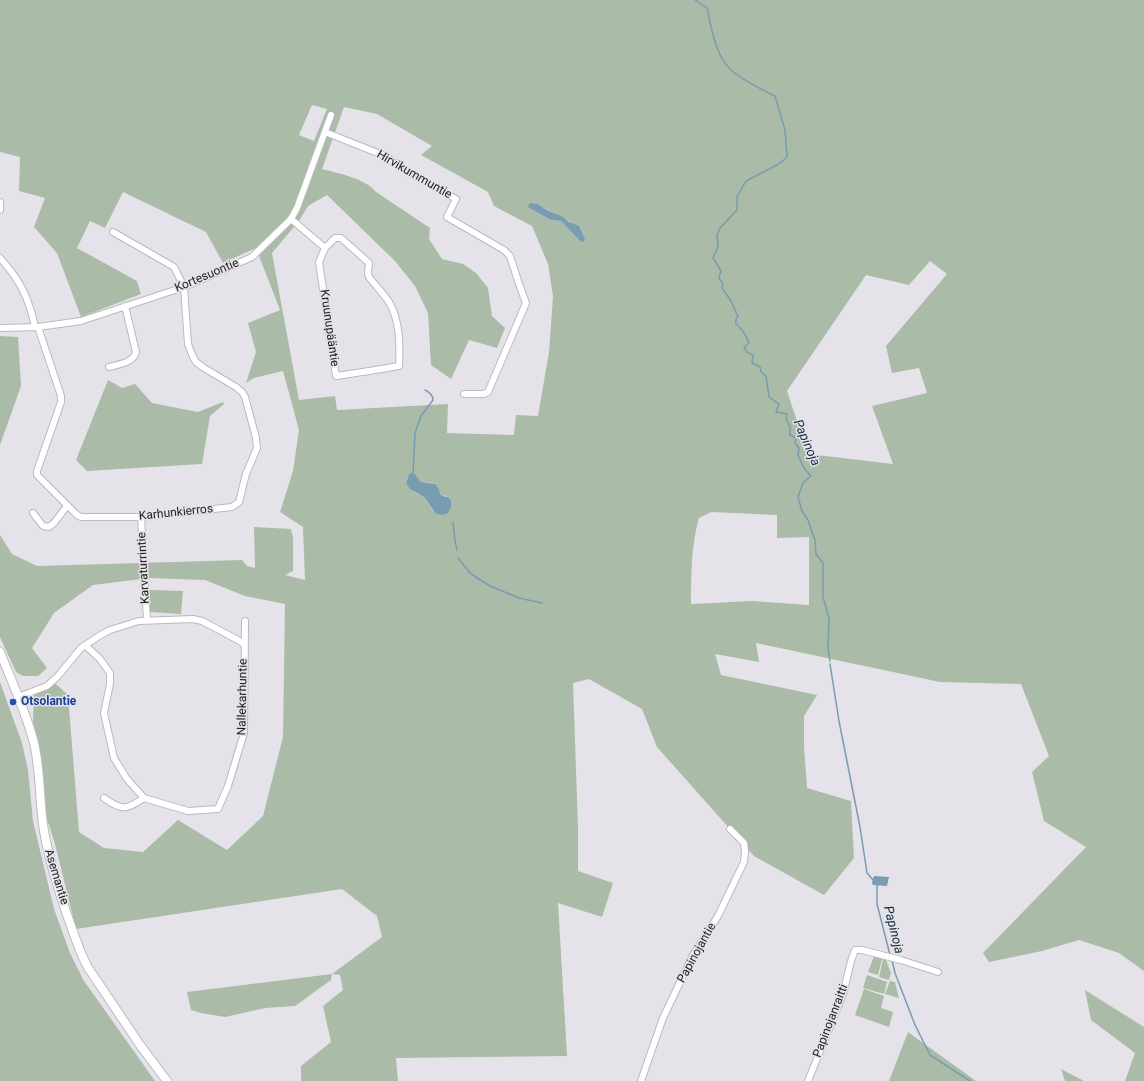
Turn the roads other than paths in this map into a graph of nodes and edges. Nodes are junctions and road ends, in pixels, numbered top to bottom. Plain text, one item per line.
1 (331, 115) dead end
2 (325, 132) junction
3 (0, 202) edge
4 (0, 210) edge
5 (291, 219) junction
6 (113, 232) dead end
7 (325, 248) junction
8 (0, 258) edge
9 (184, 286) junction
10 (125, 306) junction
11 (36, 327) junction
12 (0, 328) edge
13 (110, 367) dead end
14 (464, 394) dead end
15 (66, 506) junction
16 (33, 513) dead end
17 (141, 517) junction
18 (147, 620) junction
19 (244, 621) dead end
20 (244, 644) junction
21 (86, 646) junction
22 (0, 652) edge
23 (18, 697) junction
24 (104, 798) dead end
25 (144, 798) junction
26 (730, 829) dead end
27 (938, 972) dead end
28 (167, 1081) edge
29 (641, 1081) edge
30 (808, 1081) edge

1 - 2 street, Kortesuontie
2 - 5 street, Kortesuontie
2 - 14 street, Hirvikummuntie
3 - 4 street
5 - 7 street
5 - 9 street, Kortesuontie
6 - 9 street
7 - 7 street, Kruunupääntie
8 - 11 street
9 - 10 street, Kortesuontie
9 - 17 street, Karhunkierros
10 - 11 street, Kortesuontie
10 - 13 street
11 - 12 street, Kortesuontie
11 - 15 street, Karhunkierros
15 - 16 street
15 - 17 street, Karhunkierros
17 - 18 street, Karvaturrintie
18 - 20 street
18 - 21 street
19 - 20 street
20 - 25 street, Nallekarhuntie
21 - 23 street
21 - 25 street
22 - 23 main road, Asemantie
23 - 28 main road, Asemantie
24 - 25 street
26 - 29 street, Papinojantie
27 - 30 street, Papinojanraitti

